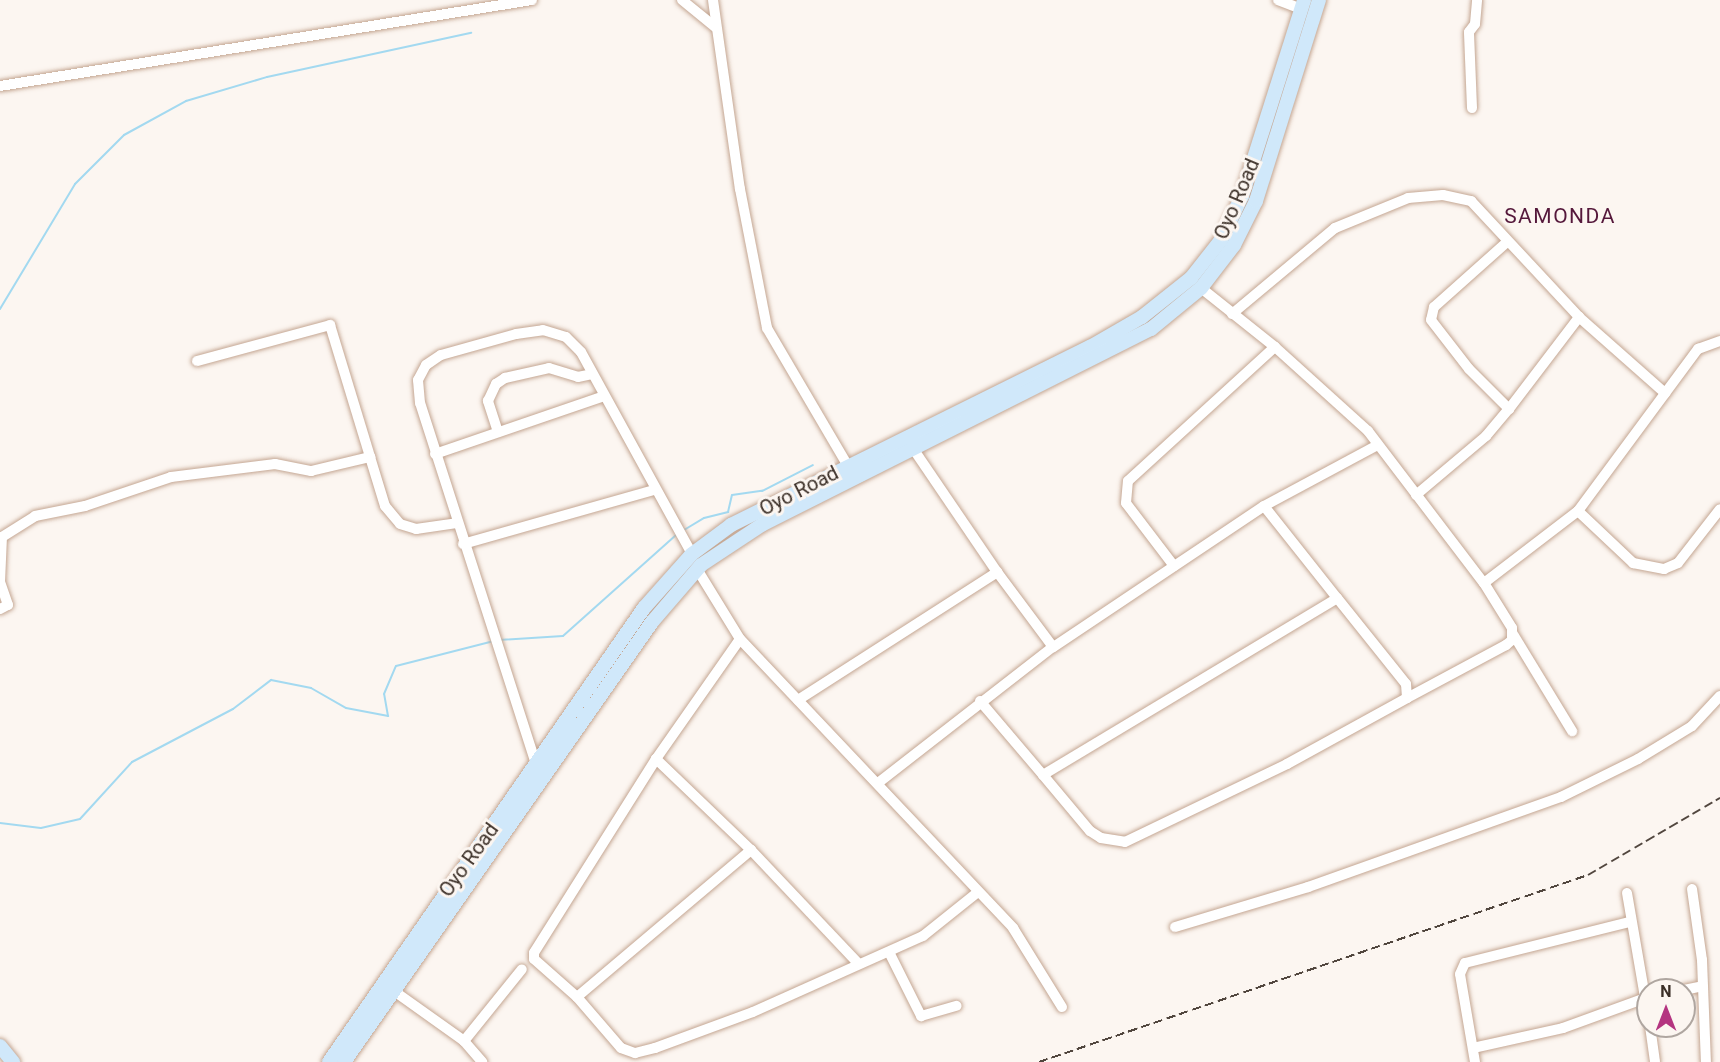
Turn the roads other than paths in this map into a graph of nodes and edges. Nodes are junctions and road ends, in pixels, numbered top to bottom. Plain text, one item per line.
1 (532, 0) edge
2 (682, 0) edge
3 (713, 0) edge
4 (1278, 0) edge
5 (1319, 0) edge
6 (1477, 0) edge
7 (1302, 5) edge
8 (715, 27) junction
9 (0, 86) edge
10 (1472, 108) dead end
11 (1507, 242) junction
12 (1201, 288) junction
13 (1232, 314) junction
14 (1579, 317) junction
15 (1720, 341) edge
16 (1275, 347) junction
17 (197, 361) dead end
18 (592, 374) junction
19 (1665, 393) junction
20 (604, 396) junction
21 (1509, 409) junction
22 (498, 432) junction
23 (1377, 445) junction
24 (914, 450) junction
25 (435, 454) junction
26 (370, 457) junction
27 (848, 466) junction
28 (654, 490) junction
29 (1416, 495) junction
30 (1264, 506) junction
31 (1720, 509) edge
32 (1578, 512) junction
33 (457, 523) junction
34 (464, 544) junction
35 (692, 554) junction
36 (1174, 566) junction
37 (697, 569) junction
38 (997, 572) junction
39 (1484, 583) junction
40 (1337, 598) junction
41 (0, 609) edge
42 (1513, 634) junction
43 (740, 639) junction
44 (1053, 648) junction
45 (1720, 696) edge
46 (1407, 698) junction
47 (798, 700) junction
48 (980, 701) junction
49 (1572, 731) dead end
50 (656, 759) junction
51 (536, 764) junction
52 (1043, 775) junction
53 (878, 783) junction
54 (751, 850) junction
55 (1692, 888) dead end
56 (978, 892) junction
57 (1627, 893) dead end
58 (1630, 922) junction
59 (1175, 927) dead end
60 (889, 952) junction
61 (857, 962) junction
62 (403, 966) junction
63 (522, 969) dead end
64 (1643, 978) edge
65 (1703, 986) junction
66 (1696, 987) edge
67 (394, 991) junction
68 (577, 997) junction
69 (1636, 1001) edge
70 (957, 1006) dead end
71 (1062, 1007) dead end
72 (1652, 1038) edge
73 (464, 1041) junction
74 (0, 1046) edge
75 (1473, 1048) junction
76 (13, 1062) edge
77 (329, 1062) edge
78 (344, 1062) edge
79 (482, 1062) edge
80 (1475, 1062) edge
81 (1655, 1062) edge
82 (1706, 1062) edge

1 - 9 street
2 - 8 street
3 - 8 street
4 - 7 street
5 - 12 main road, Oyo Road
6 - 10 street
7 - 27 main road, Oyo Road
8 - 27 street
11 - 13 street
11 - 14 street
11 - 21 street
12 - 13 street
12 - 24 main road, Oyo Road
13 - 16 street
14 - 19 street
14 - 21 street
15 - 19 street
16 - 23 street
16 - 36 street
17 - 26 street
18 - 20 street
18 - 22 street
18 - 25 street
19 - 32 street
20 - 22 street
20 - 28 street
21 - 29 street
22 - 25 street
23 - 29 street
23 - 30 street
24 - 37 main road, Oyo Road
24 - 38 street
25 - 33 street
26 - 33 street
26 - 41 street
27 - 35 main road, Oyo Road
28 - 34 street
28 - 35 street
29 - 39 street
30 - 36 street
30 - 40 street
31 - 32 street
32 - 39 street
33 - 34 street
34 - 51 street
35 - 51 main road, Oyo Road
36 - 44 street
37 - 43 street
37 - 62 main road, Oyo Road
38 - 44 street
38 - 47 street
39 - 42 street
40 - 46 street
40 - 52 street
42 - 46 street
42 - 49 street
43 - 47 street
43 - 50 street
44 - 48 street
45 - 59 street
46 - 52 street
47 - 53 street
48 - 52 street
48 - 53 street
50 - 54 street
50 - 68 street
51 - 62 main road, Oyo Road
53 - 56 street
54 - 61 street
54 - 68 street
55 - 65 street
56 - 60 street
56 - 71 street
57 - 58 street
58 - 64 street
58 - 75 street
60 - 61 street
60 - 70 street
61 - 68 street
62 - 67 main road, Oyo Road
62 - 77 main road, Oyo Road
63 - 73 street
65 - 66 street
65 - 82 street
67 - 73 street
67 - 78 main road, Oyo Road
69 - 75 street
72 - 81 street
73 - 79 street
74 - 76 main road
75 - 80 street

